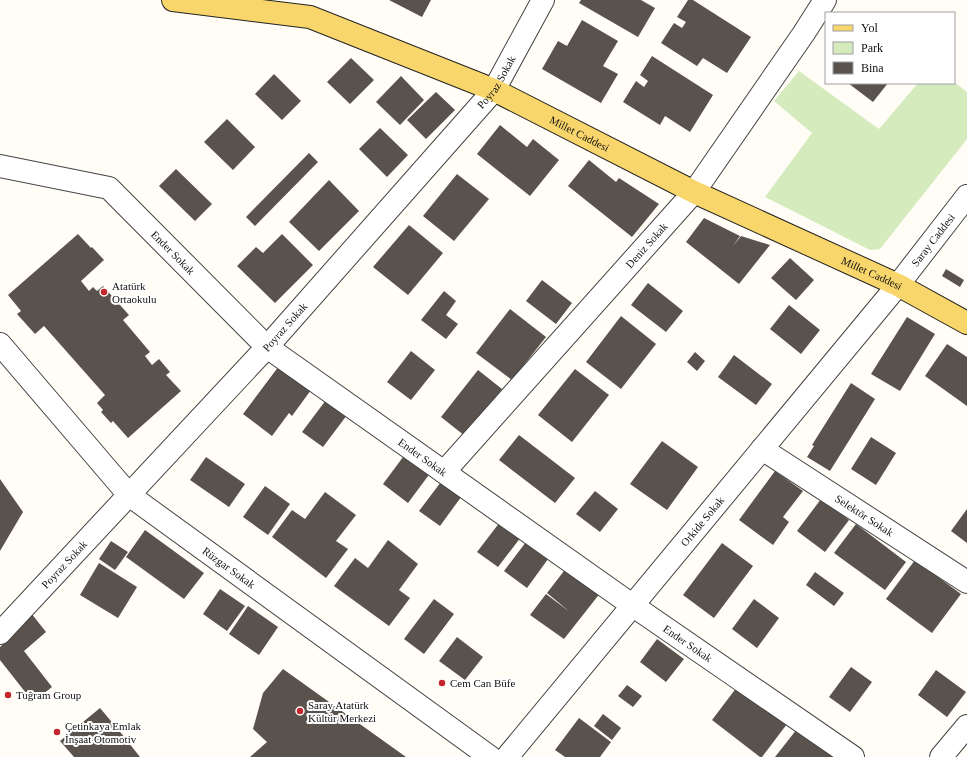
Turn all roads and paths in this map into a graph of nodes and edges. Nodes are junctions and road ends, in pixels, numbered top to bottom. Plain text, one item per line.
1 (173, 0) edge
2 (543, 0) edge
3 (825, 0) edge
4 (279, 7) edge
5 (494, 90) junction
6 (0, 166) edge
7 (694, 192) junction
8 (967, 196) edge
9 (898, 285) junction
10 (967, 323) edge
11 (0, 344) edge
12 (267, 347) junction
13 (762, 449) junction
14 (444, 472) junction
15 (129, 495) junction
16 (967, 582) edge
17 (632, 606) junction
18 (0, 633) edge
19 (967, 726) edge
20 (490, 757) edge
21 (506, 757) edge
22 (853, 757) edge
23 (941, 757) edge

1 - 4 main road, Millet Caddesi
2 - 5 street, Poyraz Sokak
3 - 7 street, Deniz Sokak
4 - 5 main road, Millet Caddesi
5 - 7 main road, Millet Caddesi
5 - 12 street, Poyraz Sokak
6 - 12 street, Ender Sokak
7 - 9 main road, Millet Caddesi
7 - 14 street, Deniz Sokak
8 - 9 street, Saray Caddesi
9 - 10 main road, Millet Caddesi
9 - 13 street, Orkide Sokak
11 - 15 street, Rüzgar Sokak
12 - 14 street, Ender Sokak
12 - 15 street, Poyraz Sokak
13 - 16 street, Selektör Sokak
13 - 17 street, Orkide Sokak
14 - 17 street, Ender Sokak
15 - 18 street, Poyraz Sokak
15 - 20 street, Rüzgar Sokak
17 - 21 street, Orkide Sokak
17 - 22 street, Ender Sokak
19 - 23 street

